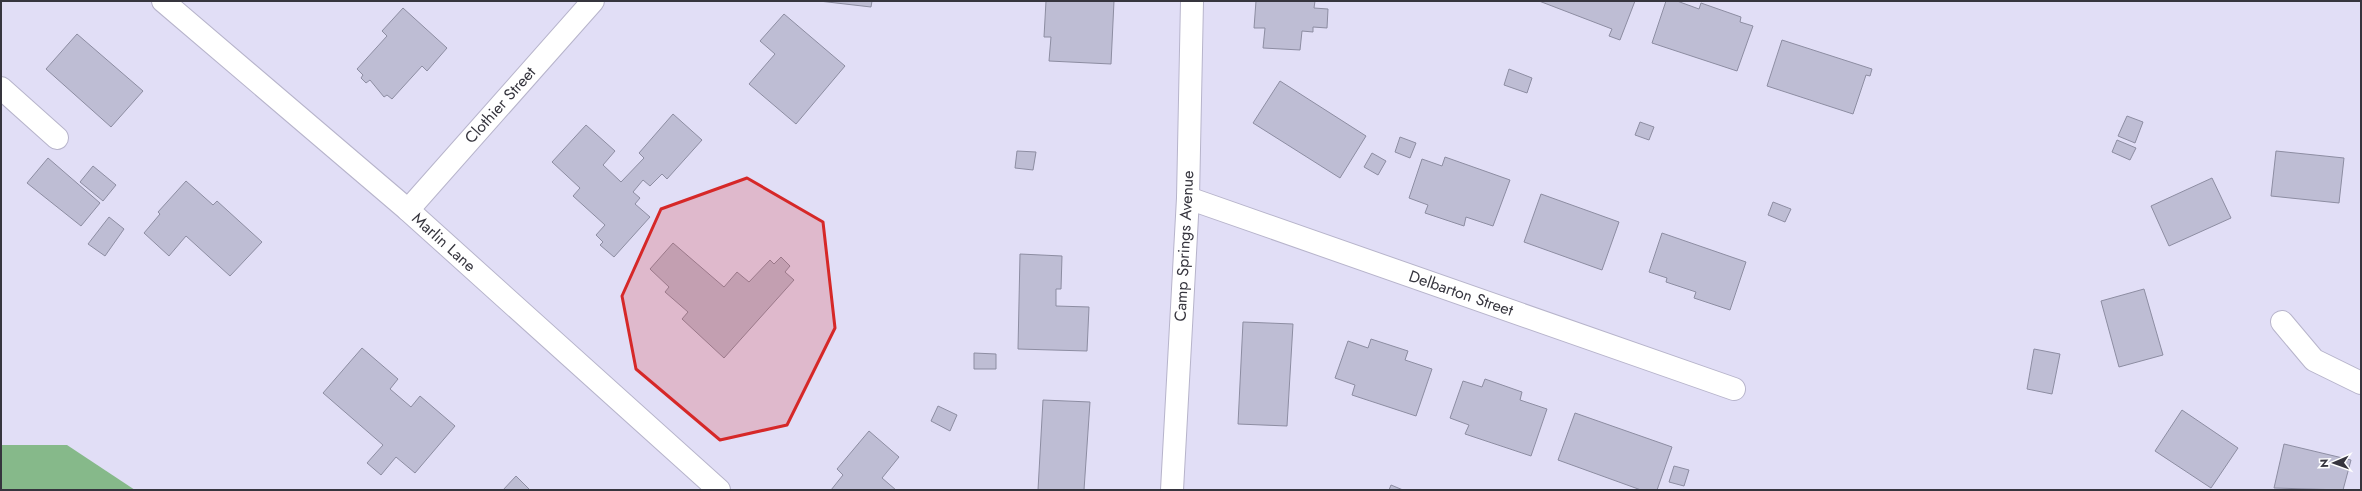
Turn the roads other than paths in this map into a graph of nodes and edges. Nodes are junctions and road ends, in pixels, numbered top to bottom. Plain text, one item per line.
1 (163, 1) edge
2 (593, 1) edge
3 (1192, 1) edge
4 (1, 88) edge
5 (57, 138) dead end
6 (1188, 198) junction
7 (408, 210) junction
8 (2282, 322) dead end
9 (2361, 383) edge
10 (1734, 389) dead end
11 (719, 490) edge
12 (1172, 490) edge

1 - 7 street, Marlin Lane
2 - 7 street, Clothier Street
3 - 6 street, Camp Springs Avenue
4 - 5 street
6 - 10 street, Delbarton Street
6 - 12 street, Camp Springs Avenue
7 - 11 street, Marlin Lane
8 - 9 street

